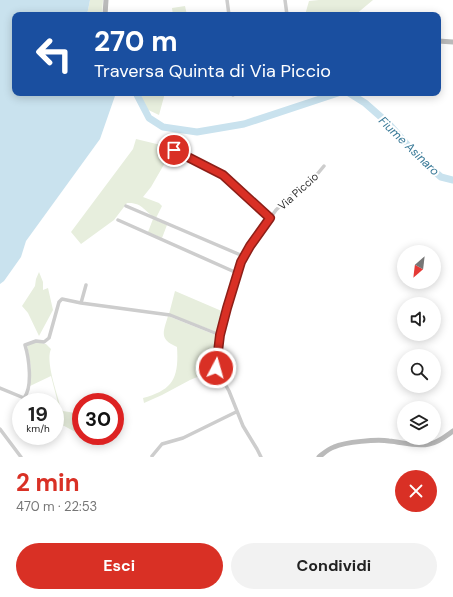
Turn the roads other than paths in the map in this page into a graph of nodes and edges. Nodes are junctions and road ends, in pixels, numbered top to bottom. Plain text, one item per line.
1 (106, 0) edge
2 (227, 0) edge
3 (284, 0) edge
4 (105, 12) edge
5 (229, 12) edge
6 (286, 12) edge
7 (441, 41) edge
8 (453, 42) edge
9 (174, 150) dead end
10 (324, 166) dead end
11 (126, 206) dead end
12 (270, 218) junction
13 (118, 220) dead end
14 (243, 256) junction
15 (237, 273) junction
16 (86, 285) dead end
17 (81, 303) junction
18 (220, 335) junction
19 (0, 388) edge
20 (236, 412) junction
21 (0, 429) edge
22 (453, 431) edge
23 (152, 456) dead end
24 (21, 457) edge
25 (261, 457) edge
26 (319, 457) edge

1 - 4 street
2 - 5 street
3 - 6 street
7 - 8 street
9 - 12 street
10 - 12 street, Via Piccio
11 - 14 street
12 - 14 street, Via Piccio
13 - 15 street
14 - 15 street, Via Piccio
15 - 18 street, Via Piccio
16 - 17 street
17 - 18 street
17 - 19 street
18 - 20 street, Via Piccio
20 - 23 street
20 - 25 street, Via Piccio
21 - 24 street
22 - 26 street

